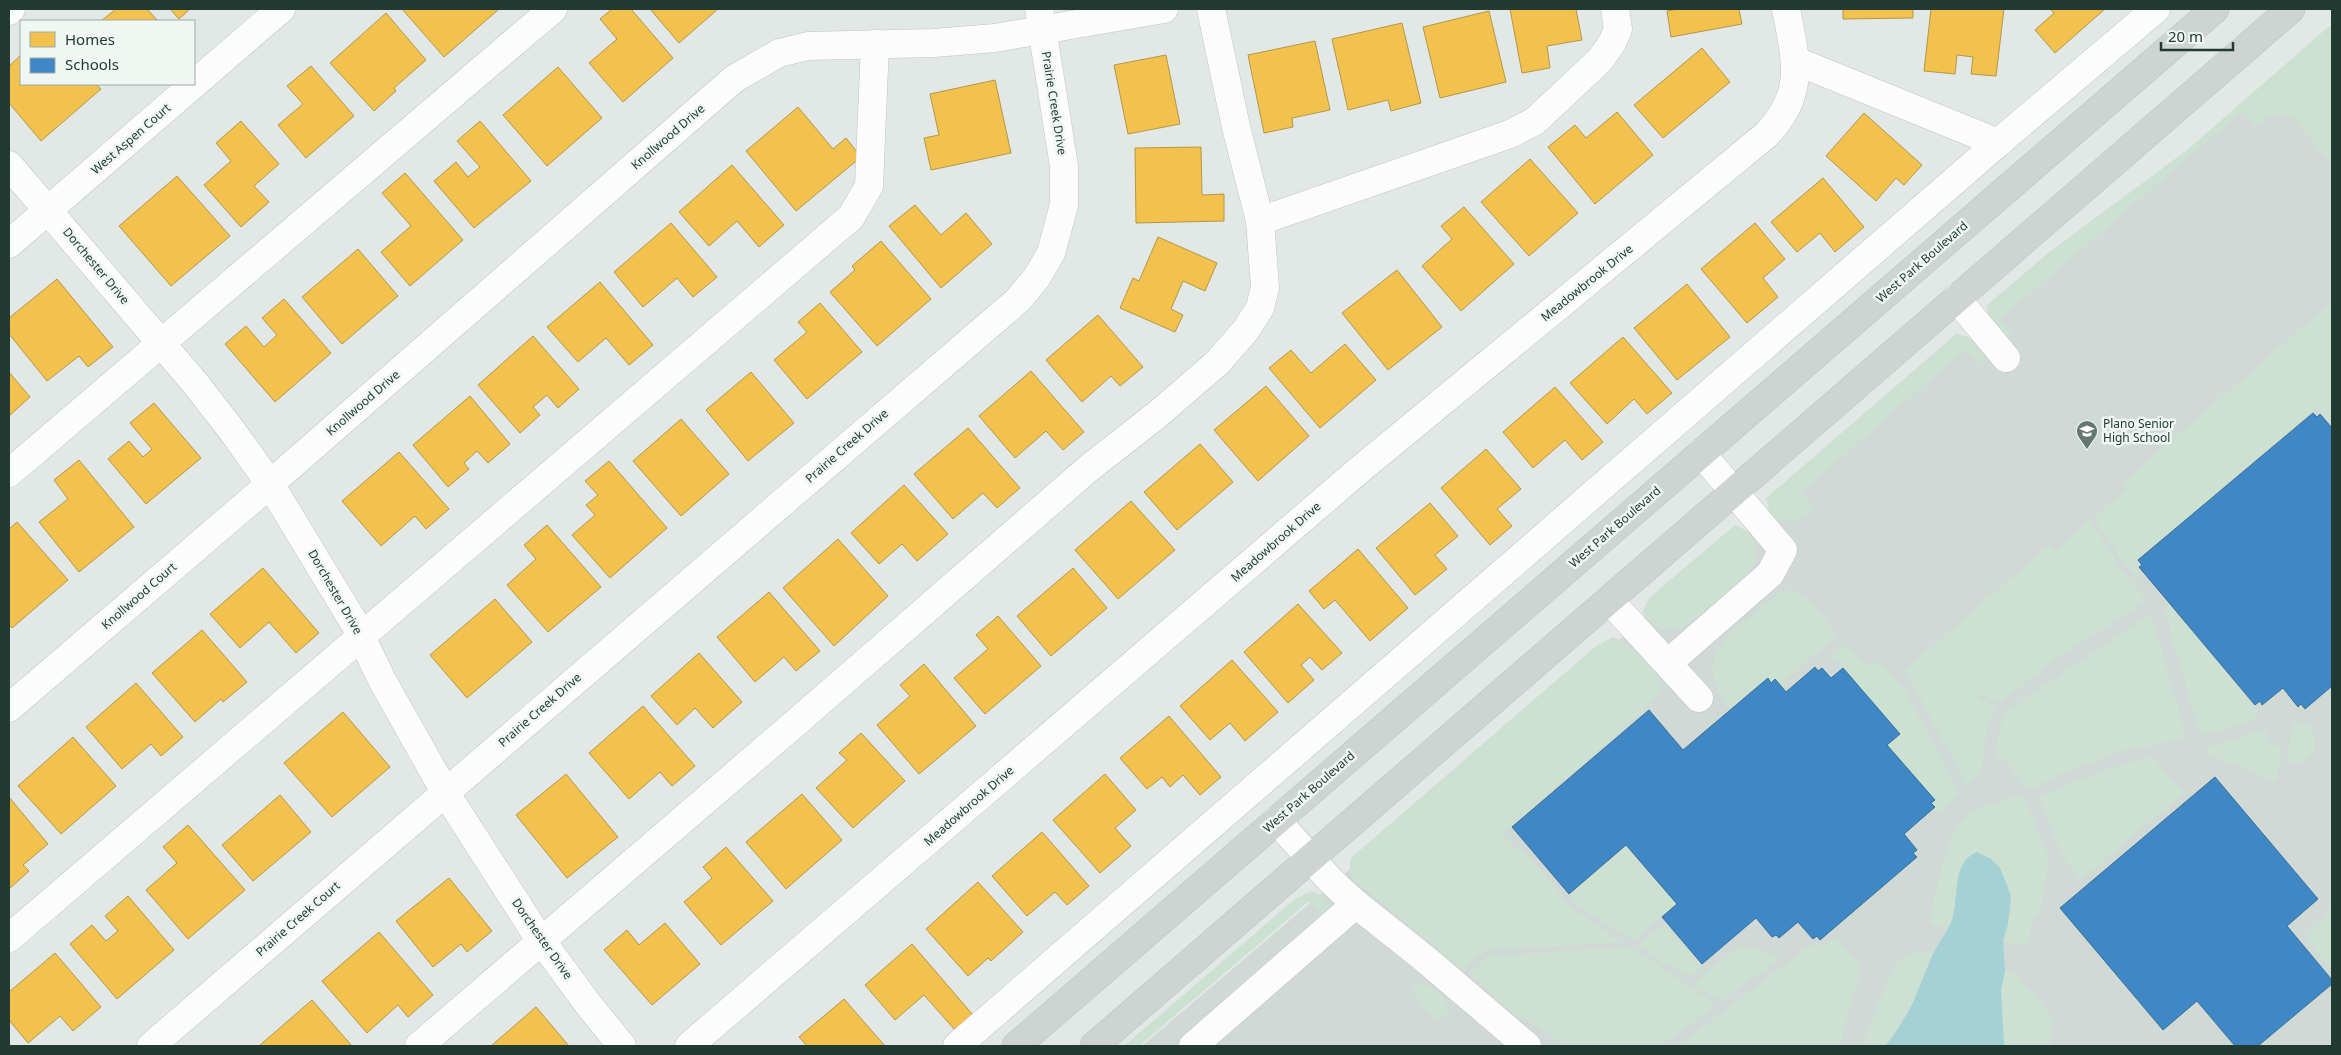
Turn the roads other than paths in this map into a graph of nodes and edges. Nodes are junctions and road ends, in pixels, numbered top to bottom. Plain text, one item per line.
1 (281, 9) edge
2 (553, 9) edge
3 (1164, 9) edge
4 (1211, 9) edge
5 (1615, 9) edge
6 (1786, 9) edge
7 (2156, 9) edge
8 (2215, 9) edge
9 (2291, 9) edge
10 (1040, 19) edge
11 (876, 44) junction
12 (1796, 61) junction
13 (195, 83) edge
14 (193, 85) edge
15 (1998, 143) junction
16 (9, 165) edge
17 (48, 210) junction
18 (1260, 221) junction
19 (9, 244) edge
20 (1956, 298) junction
21 (160, 342) junction
22 (2006, 358) dead end
23 (1701, 453) junction
24 (9, 473) edge
25 (270, 484) junction
26 (1734, 491) junction
27 (1609, 600) junction
28 (362, 637) junction
29 (1668, 663) junction
30 (1700, 698) dead end
31 (9, 708) edge
32 (445, 792) junction
33 (1276, 820) junction
34 (1310, 859) junction
35 (1356, 904) junction
36 (9, 938) edge
37 (543, 942) junction
38 (151, 1046) edge
39 (419, 1046) edge
40 (622, 1046) edge
41 (689, 1046) edge
42 (957, 1046) edge
43 (1016, 1046) edge
44 (1094, 1046) edge
45 (1193, 1046) edge
46 (1527, 1046) edge

1 - 13 street, West Aspen Court
2 - 21 street
3 - 10 street, Knollwood Drive
4 - 18 street
5 - 18 street
6 - 12 street, Meadowbrook Drive
7 - 15 street
8 - 23 main road, West Park Boulevard
9 - 20 main road
10 - 11 street, Knollwood Drive
10 - 32 street, Prairie Creek Drive
11 - 25 street, Knollwood Drive
11 - 28 street
12 - 15 street
12 - 41 street, Meadowbrook Drive
14 - 17 street, West Aspen Court
15 - 42 street
16 - 17 street, Dorchester Drive
17 - 19 street, West Aspen Court
17 - 21 street, Dorchester Drive
18 - 37 street
20 - 22 street
20 - 26 main road
21 - 24 street
21 - 25 street, Dorchester Drive
23 - 26 street
23 - 33 main road, West Park Boulevard
25 - 28 street, Dorchester Drive
25 - 31 street, Knollwood Court
26 - 27 main road
26 - 29 street
27 - 29 street
27 - 34 main road
28 - 32 street, Dorchester Drive
28 - 36 street
29 - 30 street
32 - 37 street, Dorchester Drive
32 - 38 street, Prairie Creek Court
33 - 34 street
33 - 43 main road, West Park Boulevard
34 - 35 street
34 - 44 main road
35 - 45 street
35 - 46 street
37 - 39 street
37 - 40 street, Dorchester Drive

